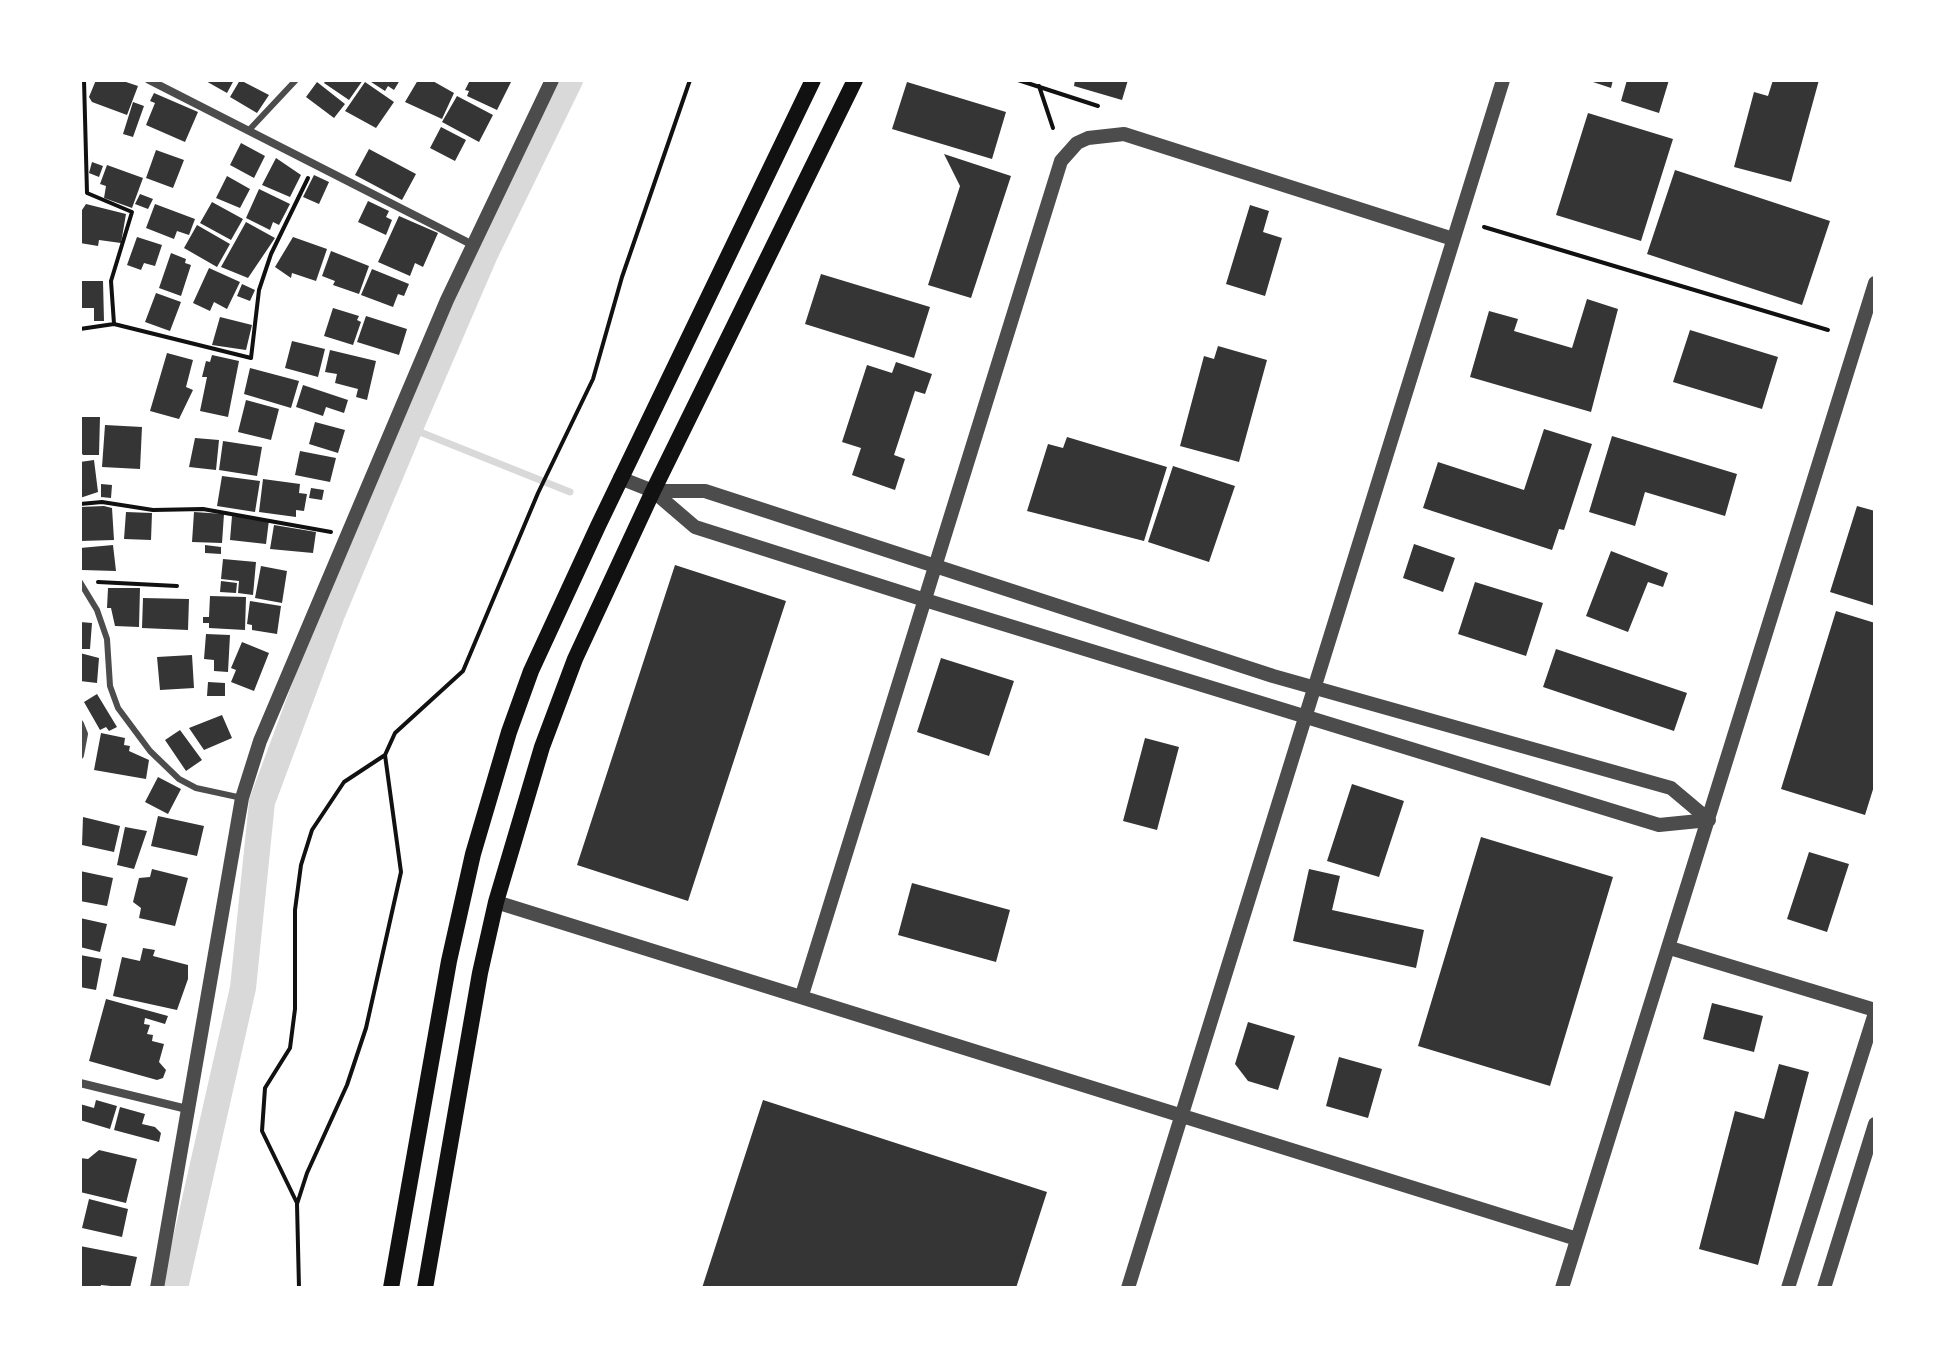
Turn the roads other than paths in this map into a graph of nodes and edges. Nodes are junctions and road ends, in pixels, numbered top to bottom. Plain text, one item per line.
1 (149, 80) edge
2 (296, 80) edge
3 (552, 80) edge
4 (813, 80) edge
5 (855, 80) edge
6 (1503, 80) edge
7 (250, 129) junction
8 (1453, 239) junction
9 (471, 244) junction
10 (1875, 283) edge
11 (620, 478) junction
12 (653, 491) junction
13 (936, 564) junction
14 (80, 582) edge
15 (925, 600) junction
16 (1313, 688) junction
17 (1305, 717) junction
18 (80, 724) edge
19 (80, 755) edge
20 (242, 798) junction
21 (1709, 820) junction
22 (496, 902) junction
23 (1670, 948) junction
24 (802, 995) junction
25 (1875, 1012) edge
26 (80, 1083) edge
27 (187, 1109) junction
28 (1181, 1114) junction
29 (1875, 1124) edge
30 (1577, 1239) junction
31 (157, 1288) edge
32 (391, 1288) edge
33 (425, 1288) edge
34 (1128, 1288) edge
35 (1562, 1288) edge
36 (1788, 1288) edge
37 (1824, 1288) edge

1 - 7 street
2 - 7 lane
3 - 9 street
4 - 11 main road
5 - 12 main road
6 - 8 street
7 - 9 street
8 - 13 street
8 - 16 street
9 - 20 street
10 - 21 street
11 - 12 street
11 - 32 main road
12 - 13 street
12 - 15 street
12 - 22 main road
13 - 15 street
13 - 16 street
14 - 20 lane
15 - 17 street
15 - 24 street
16 - 17 street
16 - 21 street
17 - 21 street
17 - 28 street
18 - 19 street
20 - 27 street
21 - 23 street
22 - 24 street
22 - 33 main road
23 - 25 street
23 - 30 street
24 - 28 street
25 - 36 street
26 - 27 street
27 - 31 street
28 - 30 street
28 - 34 street
29 - 37 street
30 - 35 street

